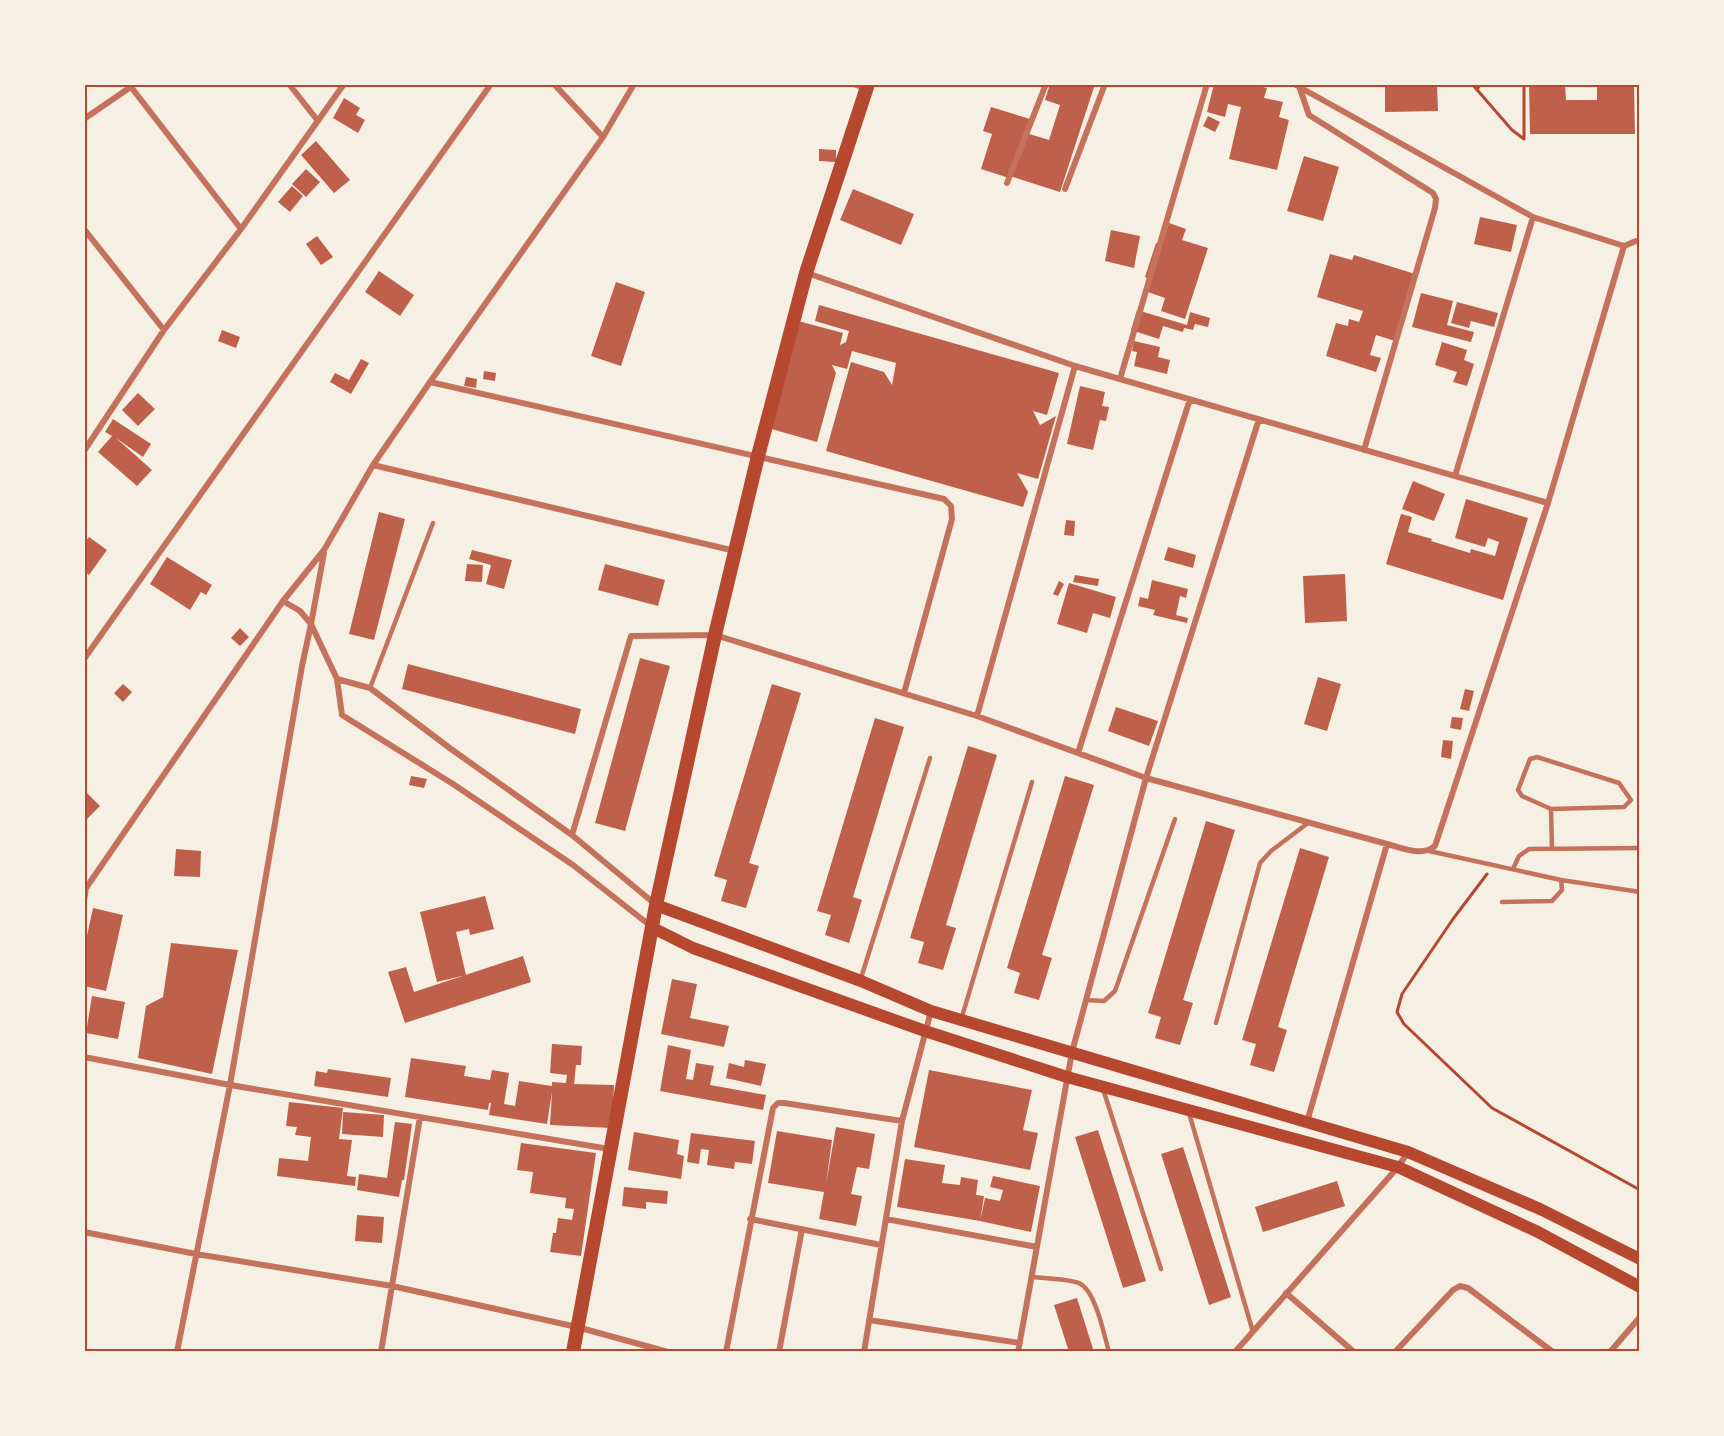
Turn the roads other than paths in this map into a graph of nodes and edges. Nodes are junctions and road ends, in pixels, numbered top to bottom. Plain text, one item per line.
1 (289, 84) edge
2 (344, 84) edge
3 (491, 84) edge
4 (554, 84) edge
5 (633, 84) edge
6 (853, 84) edge
7 (1046, 84) edge
8 (1105, 84) edge
9 (1208, 84) edge
10 (133, 85) edge
11 (1297, 85) edge
12 (867, 86) edge
13 (84, 119) edge
14 (318, 121) junction
15 (603, 137) junction
16 (1007, 183) dead end
17 (1065, 189) dead end
18 (1533, 217) junction
19 (84, 229) edge
20 (241, 229) junction
21 (1640, 242) edge
22 (1624, 246) junction
23 (806, 273) junction
24 (164, 330) junction
25 (1075, 366) junction
26 (1120, 379) junction
27 (430, 382) junction
28 (1190, 399) junction
29 (1259, 419) junction
30 (1364, 450) junction
31 (84, 451) edge
32 (758, 456) junction
33 (373, 465) junction
34 (1455, 476) junction
35 (1548, 503) junction
36 (433, 523) dead end
37 (324, 550) junction
38 (735, 551) junction
39 (283, 601) junction
40 (311, 624) junction
41 (715, 635) junction
42 (84, 659) edge
43 (337, 679) junction
44 (370, 688) junction
45 (904, 693) junction
46 (977, 716) junction
47 (1078, 753) junction
48 (930, 758) dead end
49 (1146, 778) junction
50 (1032, 782) dead end
51 (1551, 809) junction
52 (1175, 819) dead end
53 (1308, 823) junction
54 (572, 835) junction
55 (1387, 844) junction
56 (1640, 848) edge
57 (1552, 849) junction
58 (1429, 851) junction
59 (1513, 869) junction
60 (1561, 880) junction
61 (85, 888) edge
62 (1640, 892) edge
63 (84, 901) edge
64 (1502, 902) dead end
65 (656, 905) junction
66 (653, 928) junction
67 (861, 981) junction
68 (1086, 1000) junction
69 (931, 1011) junction
70 (961, 1020) junction
71 (1216, 1023) dead end
72 (926, 1032) junction
73 (1072, 1052) junction
74 (84, 1057) edge
75 (1067, 1077) junction
76 (230, 1085) junction
77 (1102, 1087) junction
78 (1188, 1110) junction
79 (420, 1118) junction
80 (902, 1121) junction
81 (1307, 1122) junction
82 (610, 1149) junction
83 (1408, 1152) junction
84 (1398, 1167) junction
85 (750, 1219) junction
86 (886, 1219) junction
87 (802, 1229) junction
88 (84, 1232) edge
89 (881, 1245) junction
90 (1037, 1247) junction
91 (196, 1254) junction
92 (1640, 1259) edge
93 (1161, 1269) dead end
94 (1032, 1277) junction
95 (392, 1287) junction
96 (1640, 1287) edge
97 (1286, 1293) junction
98 (1640, 1317) edge
99 (869, 1320) junction
100 (577, 1327) junction
101 (1253, 1332) junction
102 (1020, 1343) junction
103 (177, 1352) edge
104 (381, 1352) edge
105 (573, 1352) edge
106 (668, 1352) edge
107 (726, 1352) edge
108 (779, 1352) edge
109 (864, 1352) edge
110 (1018, 1352) edge
111 (1109, 1352) edge
112 (1235, 1352) edge
113 (1354, 1352) edge
114 (1395, 1352) edge
115 (1553, 1352) edge
116 (1610, 1352) edge

1 - 14 street
2 - 14 street
3 - 42 street
4 - 15 street
5 - 15 street
6 - 12 street
7 - 16 street
8 - 17 street
9 - 26 street
10 - 13 street
10 - 20 street
11 - 18 street
11 - 30 street
12 - 23 main road
14 - 20 street
15 - 27 street
18 - 22 street
18 - 34 street
19 - 24 street
20 - 24 street
21 - 22 street
22 - 35 street
23 - 25 street
23 - 32 main road
24 - 31 street
25 - 26 street
25 - 46 street
26 - 28 street
27 - 32 street
27 - 33 street
28 - 29 street
28 - 47 street
29 - 30 street
29 - 49 street
30 - 34 street
32 - 38 main road
32 - 45 street
33 - 37 street
33 - 38 street
34 - 35 street
35 - 58 street
36 - 44 lane
37 - 39 street
37 - 40 street
38 - 41 main road
39 - 40 street
39 - 61 street
40 - 43 street
40 - 76 street
41 - 45 street
41 - 54 street
41 - 65 main road
43 - 44 street
43 - 66 street
44 - 54 street
45 - 46 street
46 - 47 street
47 - 49 street
48 - 67 lane
49 - 53 street
49 - 68 street
50 - 70 lane
51 - 51 lane
51 - 57 lane
52 - 68 lane
53 - 55 street
53 - 71 lane
54 - 65 street
55 - 58 street
55 - 81 street
56 - 57 lane
57 - 59 lane
58 - 59 lane
59 - 60 lane
60 - 62 lane
60 - 64 lane
61 - 63 street
65 - 66 main road
65 - 67 main road
66 - 72 main road
66 - 82 main road
67 - 69 main road
68 - 73 street
69 - 70 main road
69 - 72 street
70 - 73 main road
72 - 75 main road
72 - 80 street
73 - 75 street
73 - 81 main road
74 - 76 street
75 - 77 main road
75 - 90 street
76 - 79 street
76 - 91 street
77 - 78 main road
77 - 93 lane
78 - 84 main road
78 - 101 lane
79 - 82 street
79 - 95 street
80 - 85 street
80 - 86 street
81 - 83 main road
82 - 100 main road
83 - 84 street
83 - 92 main road
84 - 96 main road
84 - 97 street
85 - 87 street
85 - 107 street
86 - 89 street
86 - 90 street
87 - 89 street
87 - 108 street
88 - 91 street
89 - 99 street
90 - 94 street
91 - 95 street
91 - 103 street
94 - 102 street
94 - 111 lane
95 - 100 street
95 - 104 street
97 - 101 street
97 - 113 street
98 - 116 street
99 - 102 street
99 - 109 street
100 - 105 main road
100 - 106 street
101 - 112 street
102 - 110 street
114 - 115 street

